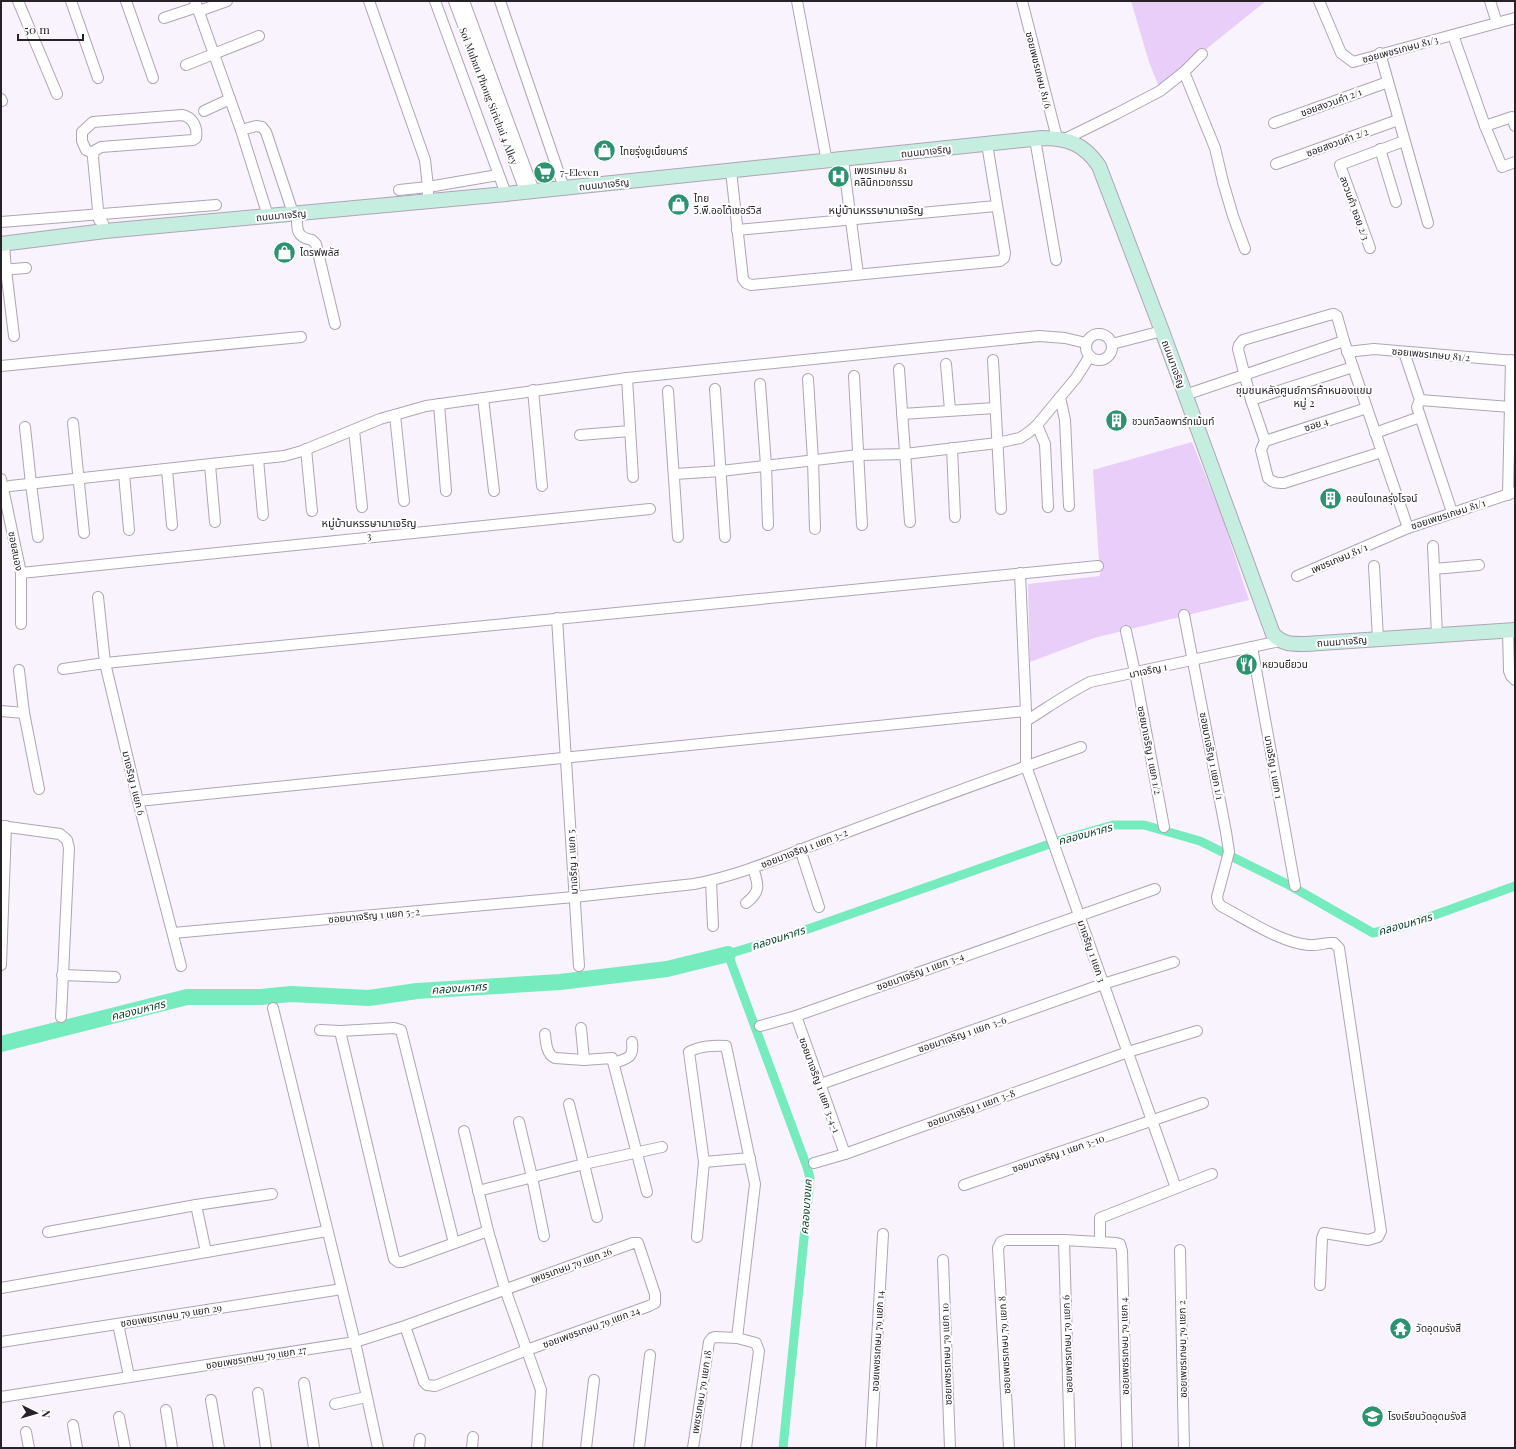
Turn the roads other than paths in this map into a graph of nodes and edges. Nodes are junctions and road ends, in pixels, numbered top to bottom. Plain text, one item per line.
1 (18, 1) edge
2 (71, 1) edge
3 (126, 1) edge
4 (226, 1) edge
5 (369, 1) edge
6 (435, 1) edge
7 (454, 1) edge
8 (464, 1) edge
9 (500, 1) edge
10 (798, 1) edge
11 (1022, 1) edge
12 (1319, 1) edge
13 (1490, 1) edge
14 (197, 7) edge
15 (164, 18) dead end
16 (1515, 18) edge
17 (1497, 22) junction
18 (1453, 35) junction
19 (259, 36) dead end
20 (1380, 53) junction
21 (1202, 54) dead end
22 (214, 55) junction
23 (186, 65) dead end
24 (1184, 72) junction
25 (98, 78) dead end
26 (153, 78) dead end
27 (1388, 82) junction
28 (57, 94) dead end
29 (230, 100) junction
30 (204, 111) dead end
31 (1398, 120) junction
32 (1274, 123) dead end
33 (1485, 126) junction
34 (1515, 126) edge
35 (241, 130) junction
36 (1035, 139) junction
37 (1060, 139) junction
38 (1404, 141) junction
39 (987, 144) junction
40 (1380, 149) junction
41 (93, 153) junction
42 (843, 160) junction
43 (827, 162) junction
44 (1515, 162) edge
45 (1276, 164) dead end
46 (731, 171) junction
47 (498, 175) junction
48 (564, 188) junction
49 (399, 190) dead end
50 (529, 191) junction
51 (428, 194) junction
52 (506, 194) junction
53 (1396, 202) dead end
54 (216, 205) dead end
55 (996, 206) junction
56 (295, 213) junction
57 (268, 216) junction
58 (851, 219) junction
59 (1, 222) edge
60 (1428, 223) dead end
61 (98, 224) junction
62 (737, 230) junction
63 (3, 244) edge
64 (1245, 248) dead end
65 (1370, 248) dead end
66 (1056, 260) dead end
67 (26, 268) dead end
68 (3, 270) edge
69 (858, 274) junction
70 (335, 324) dead end
71 (1162, 332) junction
72 (14, 336) dead end
73 (301, 337) dead end
74 (1344, 342) junction
75 (1086, 343) junction
76 (1112, 344) junction
77 (1347, 352) junction
78 (1404, 352) junction
79 (1090, 356) junction
80 (993, 360) dead end
81 (1513, 361) edge
82 (946, 364) dead end
83 (1, 366) edge
84 (1353, 368) junction
85 (899, 369) dead end
86 (1244, 375) junction
87 (854, 376) dead end
88 (627, 378) junction
89 (808, 379) dead end
90 (760, 384) dead end
91 (715, 389) dead end
92 (533, 390) junction
93 (668, 391) dead end
94 (1185, 395) junction
95 (1060, 397) junction
96 (483, 398) junction
97 (1251, 400) junction
98 (1420, 400) junction
99 (439, 404) junction
100 (1510, 407) junction
101 (995, 408) junction
102 (1367, 408) junction
103 (950, 410) junction
104 (902, 414) junction
105 (395, 415) junction
106 (1420, 418) junction
107 (73, 423) dead end
108 (1037, 425) junction
109 (25, 427) dead end
110 (354, 430) junction
111 (630, 431) junction
112 (1375, 433) junction
113 (580, 435) dead end
114 (1265, 441) junction
115 (997, 443) junction
116 (952, 448) junction
117 (306, 449) junction
118 (1382, 452) junction
119 (905, 454) junction
120 (858, 455) junction
121 (258, 459) junction
122 (814, 460) junction
123 (210, 465) junction
124 (766, 466) junction
125 (167, 470) junction
126 (721, 471) junction
127 (124, 474) junction
128 (675, 474) junction
129 (633, 476) dead end
130 (1, 479) edge
131 (79, 479) junction
132 (31, 484) junction
133 (10, 486) dead end
134 (542, 486) dead end
135 (446, 491) dead end
136 (494, 491) dead end
137 (1512, 494) edge
138 (404, 501) dead end
139 (1069, 506) dead end
140 (362, 507) dead end
141 (1048, 507) dead end
142 (650, 509) dead end
143 (1001, 509) dead end
144 (312, 512) dead end
145 (1452, 512) junction
146 (263, 515) dead end
147 (955, 517) dead end
148 (215, 522) dead end
149 (910, 522) dead end
150 (172, 525) dead end
151 (768, 525) dead end
152 (862, 525) dead end
153 (815, 528) dead end
154 (1408, 528) junction
155 (129, 530) dead end
156 (84, 533) dead end
157 (38, 537) dead end
158 (678, 537) dead end
159 (725, 537) dead end
160 (1382, 540) joint
161 (1433, 546) dead end
162 (1479, 565) dead end
163 (1098, 566) dead end
164 (1374, 566) dead end
165 (1434, 569) junction
166 (21, 573) junction
167 (1020, 573) junction
168 (1297, 576) dead end
169 (98, 597) dead end
170 (1184, 615) dead end
171 (557, 618) junction
172 (22, 624) dead end
173 (1511, 630) edge
174 (1126, 631) dead end
175 (1437, 635) junction
176 (1378, 639) junction
177 (1280, 642) junction
178 (1252, 648) junction
179 (1193, 660) junction
180 (105, 663) junction
181 (63, 669) dead end
182 (19, 670) dead end
183 (1135, 672) junction
184 (1515, 680) edge
185 (1, 711) edge
186 (24, 713) junction
187 (1026, 716) junction
188 (1081, 747) dead end
189 (566, 757) junction
190 (1026, 766) junction
191 (39, 789) dead end
192 (138, 801) junction
193 (4, 826) edge
194 (1164, 827) dead end
195 (800, 849) junction
196 (754, 868) junction
197 (711, 881) junction
198 (1295, 886) dead end
199 (1154, 889) dead end
200 (574, 897) junction
201 (746, 903) dead end
202 (819, 907) dead end
203 (1079, 915) junction
204 (713, 926) dead end
205 (173, 933) junction
206 (1174, 962) dead end
207 (1, 965) edge
208 (181, 966) dead end
209 (579, 966) dead end
210 (62, 975) junction
211 (115, 977) dead end
212 (1103, 984) junction
213 (273, 1008) dead end
214 (796, 1016) junction
215 (61, 1017) dead end
216 (760, 1026) dead end
217 (581, 1028) dead end
218 (320, 1030) dead end
219 (1198, 1030) dead end
220 (340, 1031) junction
221 (545, 1034) dead end
222 (632, 1042) dead end
223 (1128, 1052) junction
224 (584, 1060) junction
225 (614, 1063) junction
226 (821, 1084) junction
227 (1203, 1103) dead end
228 (569, 1104) dead end
229 (1152, 1120) junction
230 (518, 1122) dead end
231 (464, 1131) dead end
232 (662, 1146) dead end
233 (637, 1152) junction
234 (845, 1154) junction
235 (750, 1158) junction
236 (704, 1162) junction
237 (814, 1163) dead end
238 (584, 1164) junction
239 (1212, 1174) dead end
240 (532, 1177) junction
241 (964, 1186) dead end
242 (1176, 1188) junction
243 (478, 1191) junction
244 (647, 1192) dead end
245 (272, 1194) dead end
246 (196, 1205) junction
247 (597, 1217) dead end
248 (328, 1231) junction
249 (488, 1231) junction
250 (48, 1232) dead end
251 (883, 1234) dead end
252 (544, 1236) dead end
253 (696, 1237) dead end
254 (1064, 1240) junction
255 (1100, 1242) junction
256 (454, 1243) junction
257 (1180, 1250) dead end
258 (206, 1252) junction
259 (943, 1260) dead end
260 (1320, 1285) dead end
261 (1, 1288) edge
262 (342, 1289) junction
263 (505, 1290) junction
264 (656, 1303) joint
265 (118, 1324) junction
266 (406, 1326) junction
267 (737, 1338) junction
268 (1, 1342) edge
269 (354, 1342) junction
270 (527, 1350) junction
271 (650, 1355) dead end
272 (129, 1376) junction
273 (594, 1380) dead end
274 (304, 1383) dead end
275 (258, 1393) dead end
276 (1, 1396) edge
277 (366, 1397) junction
278 (211, 1400) dead end
279 (335, 1404) dead end
280 (166, 1410) dead end
281 (119, 1417) dead end
282 (73, 1425) dead end
283 (26, 1432) dead end
284 (473, 1437) dead end
285 (29, 1448) edge
286 (77, 1448) edge
287 (125, 1448) edge
288 (172, 1448) edge
289 (219, 1448) edge
290 (266, 1448) edge
291 (314, 1448) edge
292 (378, 1448) edge
293 (472, 1448) edge
294 (537, 1448) edge
295 (586, 1448) edge
296 (639, 1448) edge
297 (693, 1448) edge
298 (746, 1448) edge
299 (871, 1448) edge
300 (950, 1448) edge
301 (1009, 1448) edge
302 (1070, 1448) edge
303 (1127, 1448) edge
304 (1184, 1448) edge

1 - 28 street
2 - 25 street
3 - 26 street
4 - 14 street
5 - 51 street
6 - 47 street
7 - 50 street, Soi Muban Phong Sirichai 4 Alley
8 - 50 street, Soi Muban Phong Sirichai 4 Alley
9 - 48 street
10 - 43 street
11 - 37 street, ซอยเพชรเกษม 81/6
12 - 20 street, ซอยเพชรเกษม 81/3
13 - 17 street
14 - 15 street
14 - 22 street
16 - 17 street, ซอยเพชรเกษม 81/3
17 - 18 street, ซอยเพชรเกษม 81/3
18 - 20 street, ซอยเพชรเกษม 81/3
18 - 33 street
19 - 22 street
20 - 27 street
21 - 24 street
22 - 23 street
22 - 29 street
24 - 37 street
24 - 64 street
27 - 31 street
27 - 32 street, ซอยสงวนคำ 2/1
29 - 30 street
29 - 35 street
31 - 38 street
31 - 45 street, ซอยสงวนคำ 2/2
33 - 34 street
33 - 44 street
35 - 56 street
35 - 57 street
36 - 37 main road, ถนนมาเจริญ
36 - 39 main road, ถนนมาเจริญ
36 - 66 street
37 - 71 main road, ถนนมาเจริญ
38 - 40 street, สงวนคำ ซอย 2/3
38 - 60 street
39 - 42 main road, ถนนมาเจริญ
39 - 55 street
40 - 53 street
40 - 65 street, สงวนคำ ซอย 2/3
41 - 41 street
41 - 61 street
42 - 43 main road, ถนนมาเจริญ
42 - 58 street
43 - 46 main road, ถนนมาเจริญ
46 - 48 main road, ถนนมาเจริญ
46 - 62 street
47 - 51 street
47 - 52 street
48 - 50 main road, ถนนมาเจริญ
49 - 51 street
50 - 52 main road, ถนนมาเจริญ
51 - 52 main road, ถนนมาเจริญ
51 - 56 main road, ถนนมาเจริญ
54 - 61 street
55 - 58 street
55 - 69 street
56 - 57 main road, ถนนมาเจริญ
56 - 70 street
57 - 61 main road, ถนนมาเจริญ
58 - 62 street
58 - 69 street
59 - 61 street
61 - 63 main road, ถนนมาเจริญ
62 - 69 street
63 - 68 street
67 - 68 street
68 - 72 street
71 - 76 street
71 - 94 main road, ถนนมาเจริญ
73 - 83 street
74 - 77 street
74 - 86 street
74 - 86 street
75 - 76 street
75 - 79 street
75 - 88 street
76 - 79 street
77 - 78 street, ซอยเพชรเกษม 81/2
77 - 84 street
78 - 81 street, ซอยเพชรเกษม 81/2
78 - 98 street
79 - 95 street
80 - 101 street
81 - 100 street
82 - 103 street
84 - 97 street
84 - 102 street
85 - 104 street
86 - 94 street
86 - 97 street
87 - 120 street
88 - 92 street
88 - 111 street
89 - 122 street
90 - 124 street
91 - 126 street
92 - 96 street
92 - 134 street
93 - 128 street
94 - 177 main road, ถนนมาเจริญ
95 - 108 street
95 - 139 street
96 - 99 street
96 - 136 street
97 - 114 street
98 - 100 street
98 - 106 street
99 - 105 street
99 - 135 street
100 - 137 street
101 - 103 street
101 - 115 street
102 - 112 street
102 - 114 street, ซอย 4
103 - 104 street
104 - 119 street
105 - 110 street
105 - 138 street
106 - 112 street
106 - 145 street
107 - 131 street
108 - 115 street
108 - 141 street
109 - 132 street
110 - 117 street
110 - 140 street
111 - 113 street
111 - 129 street
112 - 118 street
114 - 118 street
115 - 116 street
115 - 143 street
116 - 119 street
116 - 147 street
117 - 121 street
117 - 144 street
118 - 154 street
119 - 120 street
119 - 149 street
120 - 122 street
120 - 152 street
121 - 123 street
121 - 146 street
122 - 124 street
122 - 153 street
123 - 125 street
123 - 148 street
124 - 126 street
124 - 151 street
125 - 127 street
125 - 150 street
126 - 128 street
126 - 159 street
127 - 131 street
127 - 155 street
128 - 158 street
130 - 166 street, ซอยสนอง
131 - 132 street
131 - 156 street
132 - 133 street
132 - 157 street
137 - 145 street, ซอยเพชรเกษม 81/1
142 - 166 street
145 - 154 street, ซอยเพชรเกษม 81/1
154 - 160 street, ซอยเพชรเกษม 81/1
160 - 168 street, เพชรเกษม 81/1
161 - 165 street
162 - 165 street
163 - 167 street
164 - 176 street
165 - 175 street
166 - 172 street, ซอยสนอง
167 - 171 street
167 - 187 street, มาเจริญ 1 แยก 3
169 - 180 street, มาเจริญ 1 แยก 6
170 - 179 street, ซอยมาเจริญ 1 แยก 1/1
171 - 180 street
171 - 189 street, มาเจริญ 1 แยก 5
173 - 175 main road, ถนนมาเจริญ
173 - 184 street
174 - 183 street, ซอยมาเจริญ 1 แยก 1/2
175 - 176 main road, ถนนมาเจริญ
176 - 177 main road, ถนนมาเจริญ
177 - 178 street, มาเจริญ 1
178 - 179 street, มาเจริญ 1
178 - 198 street, มาเจริญ 1 แยก 1
179 - 183 street, มาเจริญ 1
179 - 260 street, ซอยมาเจริญ 1 แยก 1/1
180 - 181 street
180 - 192 street, มาเจริญ 1 แยก 6
182 - 186 street
183 - 187 street, มาเจริญ 1
183 - 194 street, ซอยมาเจริญ 1 แยก 1/2
185 - 186 street
186 - 191 street
187 - 189 street
187 - 190 street, มาเจริญ 1 แยก 3
188 - 190 street, ซอยมาเจริญ 1 แยก 3-2
189 - 192 street
189 - 200 street, มาเจริญ 1 แยก 5
190 - 195 street, ซอยมาเจริญ 1 แยก 3-2
190 - 203 street, มาเจริญ 1 แยก 3
192 - 205 street, มาเจริญ 1 แยก 6
193 - 207 street
193 - 210 street
195 - 196 street, ซอยมาเจริญ 1 แยก 3-2
195 - 202 street
196 - 197 street, ซอยมาเจริญ 1 แยก 3-2
196 - 201 street
197 - 200 street, ซอยมาเจริญ 1 แยก 3-2
197 - 204 street
199 - 203 street, ซอยมาเจริญ 1 แยก 3-4
200 - 205 street, ซอยมาเจริญ 1 แยก 5-2
200 - 209 street, มาเจริญ 1 แยก 5
203 - 212 street, มาเจริญ 1 แยก 3
203 - 214 street, ซอยมาเจริญ 1 แยก 3-4
205 - 208 street, มาเจริญ 1 แยก 6
206 - 212 street, ซอยมาเจริญ 1 แยก 3-6
210 - 211 street
210 - 215 street
212 - 223 street, มาเจริญ 1 แยก 3
212 - 226 street, ซอยมาเจริญ 1 แยก 3-6
213 - 248 street
214 - 216 street, ซอยมาเจริญ 1 แยก 3-4
214 - 226 street, ซอยมาเจริญ 1 แยก 3-4-1
217 - 224 street
218 - 220 street
219 - 223 street, ซอยมาเจริญ 1 แยก 3-8
220 - 256 street
220 - 256 street
221 - 224 street
222 - 225 street
223 - 229 street, มาเจริญ 1 แยก 3
223 - 234 street, ซอยมาเจริญ 1 แยก 3-8
224 - 225 street
225 - 233 street
226 - 234 street, ซอยมาเจริญ 1 แยก 3-4-1
227 - 229 street, ซอยมาเจริญ 1 แยก 3-10
228 - 238 street
229 - 241 street, ซอยมาเจริญ 1 แยก 3-10
229 - 242 street, มาเจริญ 1 แยก 3
230 - 240 street
231 - 243 street
232 - 233 street
233 - 238 street
233 - 244 street
234 - 237 street, ซอยมาเจริญ 1 แยก 3-8
235 - 236 street
235 - 236 street
235 - 267 street
236 - 253 street
238 - 240 street
238 - 247 street
239 - 242 street
240 - 243 street
240 - 252 street
242 - 255 street
243 - 249 street
245 - 246 street
246 - 250 street
246 - 258 street
248 - 258 street
248 - 262 street
249 - 256 street
249 - 263 street
251 - 299 street, ซอยเพชรเกษม 79 แยก 14
254 - 255 street
254 - 301 street, ซอยเพชรเกษม 79 แยก 8
254 - 302 street, ซอยเพชรเกษม 79 แยก 6
255 - 303 street, ซอยเพชรเกษม 79 แยก 4
257 - 304 street, ซอยเพชรเกษม 79 แยก 2
258 - 261 street
259 - 300 street, ซอยเพชรเกษม 79 แยก 10
262 - 265 street, ซอยเพชรเกษม 79 แยก 29
262 - 269 street
263 - 264 street, เพชรเกษม 79 แยก 26
263 - 266 street, ซอยเพชรเกษม 79 แยก 27
263 - 270 street
264 - 270 street, ซอยเพชรเกษม 79 แยก 24
265 - 268 street, ซอยเพชรเกษม 79 แยก 29
265 - 272 street
266 - 269 street, ซอยเพชรเกษม 79 แยก 27
266 - 270 street, ซอยเพชรเกษม 79 แยก 24
267 - 297 street, เพชรเกษม 79 แยก 18
267 - 298 street
269 - 272 street, ซอยเพชรเกษม 79 แยก 27
269 - 277 street
270 - 294 street
271 - 296 street
272 - 276 street, ซอยเพชรเกษม 79 แยก 27
273 - 295 street
274 - 291 street
275 - 290 street
277 - 279 street
277 - 292 street
278 - 289 street
280 - 288 street
281 - 287 street
282 - 286 street
283 - 285 street
284 - 293 street

